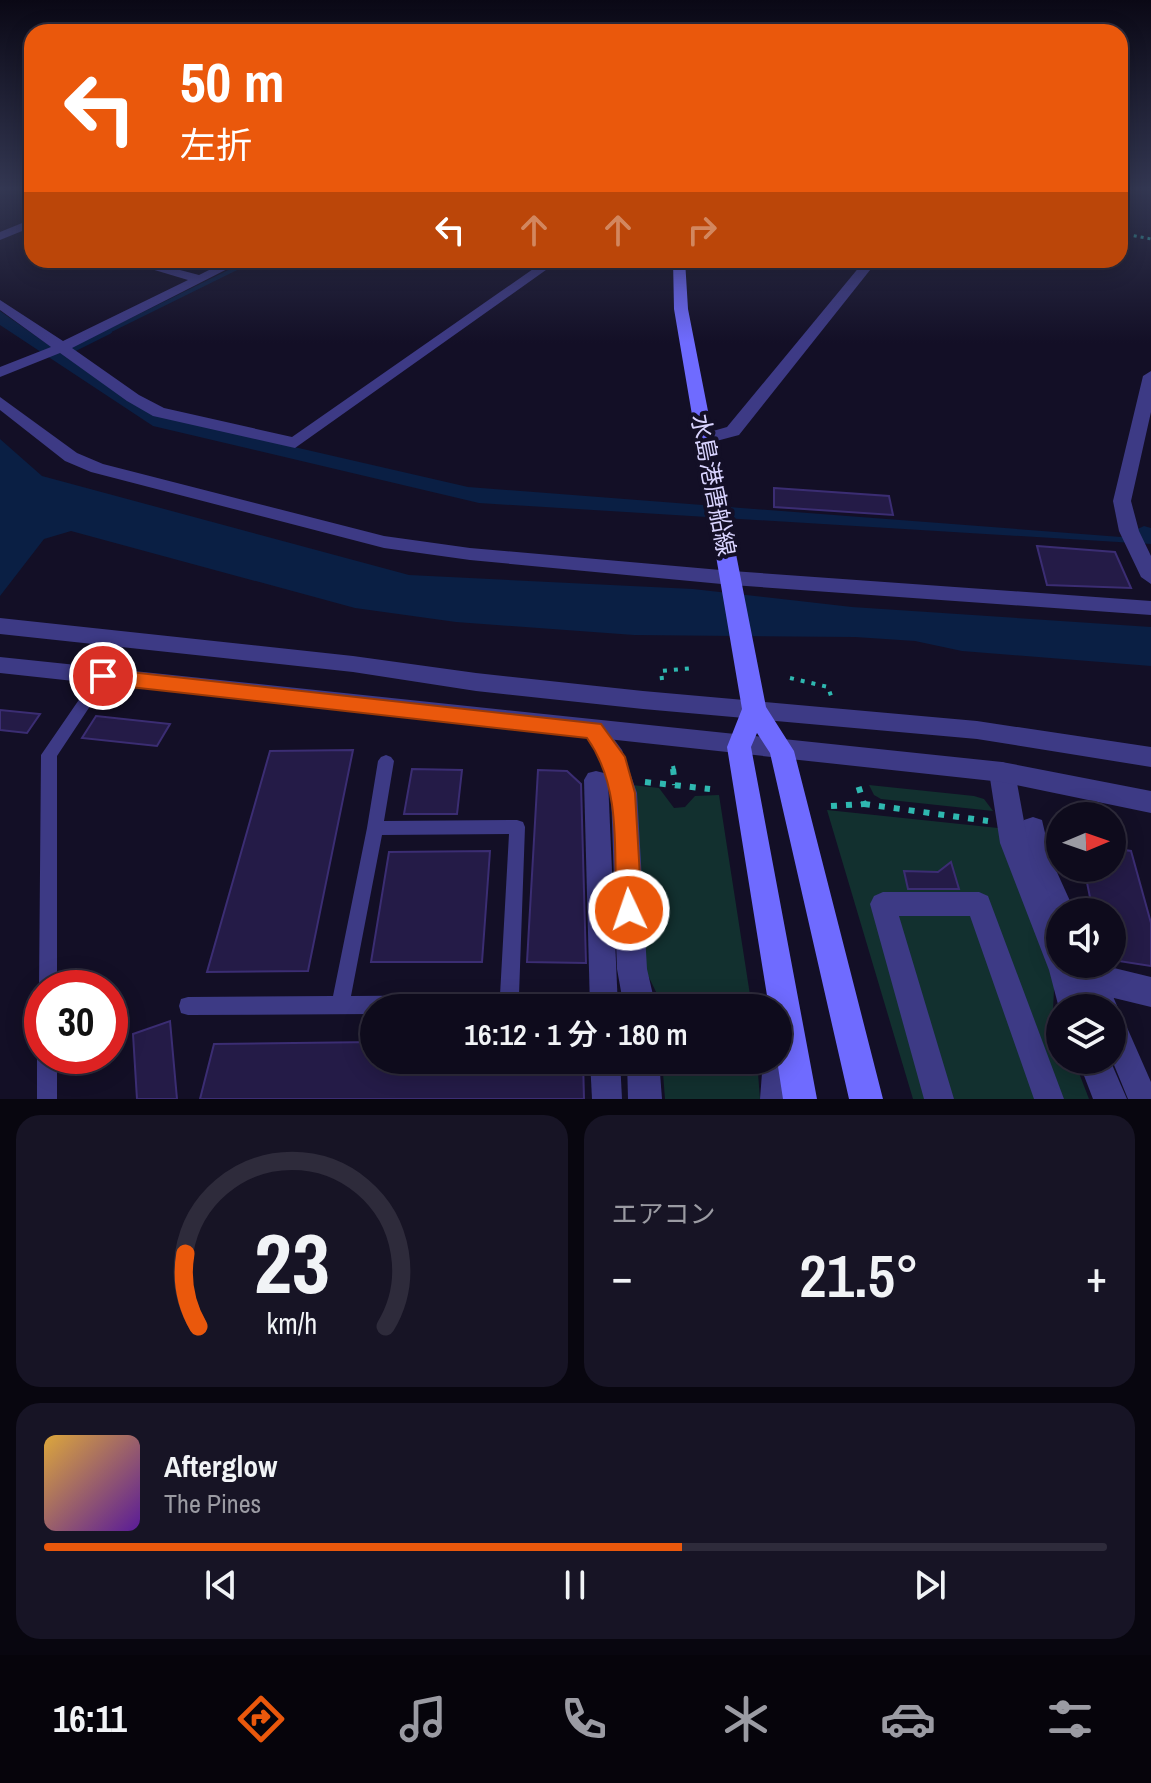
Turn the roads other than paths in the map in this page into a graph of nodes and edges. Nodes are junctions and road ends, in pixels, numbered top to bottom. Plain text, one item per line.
1 (158, 268) edge
2 (223, 268) edge
3 (543, 268) edge
4 (679, 268) edge
5 (865, 268) edge
6 (201, 279) junction
7 (0, 304) edge
8 (65, 350) junction
9 (0, 372) edge
10 (1151, 376) edge
11 (0, 402) edge
12 (705, 439) junction
13 (1151, 577) edge
14 (733, 583) junction
15 (1151, 608) edge
16 (0, 626) edge
17 (0, 665) edge
18 (103, 676) junction
19 (754, 709) junction
20 (593, 730) junction
21 (739, 747) junction
22 (782, 751) junction
23 (1151, 757) edge
24 (386, 761) dead end
25 (1002, 772) junction
26 (596, 780) dead end
27 (1151, 802) edge
28 (1033, 827) dead end
29 (375, 828) junction
30 (1056, 898) edge
31 (48, 970) edge
32 (1078, 981) edge
33 (1151, 992) edge
34 (509, 994) edge
35 (604, 994) edge
36 (638, 994) edge
37 (780, 994) edge
38 (340, 1005) junction
39 (360, 1005) edge
40 (188, 1006) dead end
41 (792, 1058) edge
42 (1126, 1059) edge
43 (47, 1074) edge
44 (606, 1074) edge
45 (644, 1074) edge
46 (778, 1074) edge
47 (1100, 1074) edge
48 (866, 1089) edge
49 (47, 1099) edge
50 (607, 1099) edge
51 (645, 1099) edge
52 (777, 1099) edge
53 (800, 1099) edge
54 (939, 1099) edge
55 (1049, 1099) edge
56 (1110, 1099) edge
57 (1143, 1099) edge

1 - 6 street
2 - 6 street
3 - 8 street
4 - 12 main road, 水島港唐船線
5 - 12 street
6 - 8 street
7 - 8 street
8 - 9 street
10 - 13 street
11 - 14 street
12 - 14 main road, 水島港唐船線
14 - 15 street
14 - 19 main road, 水島港唐船線
16 - 19 street
17 - 18 street
18 - 20 street
18 - 31 lane
19 - 21 main road
19 - 22 main road, 水島港唐船線
19 - 23 street
20 - 21 street
20 - 36 street
21 - 22 street
21 - 37 main road
22 - 25 street
22 - 48 main road, 水島港唐船線
24 - 29 lane
25 - 27 street
25 - 32 street
26 - 35 street
28 - 30 street
29 - 34 lane
29 - 38 lane
32 - 33 street
38 - 39 lane
38 - 40 lane
41 - 53 main road
42 - 57 street
43 - 49 lane
44 - 50 street
45 - 51 street
46 - 52 street
47 - 56 street
54 - 55 street

